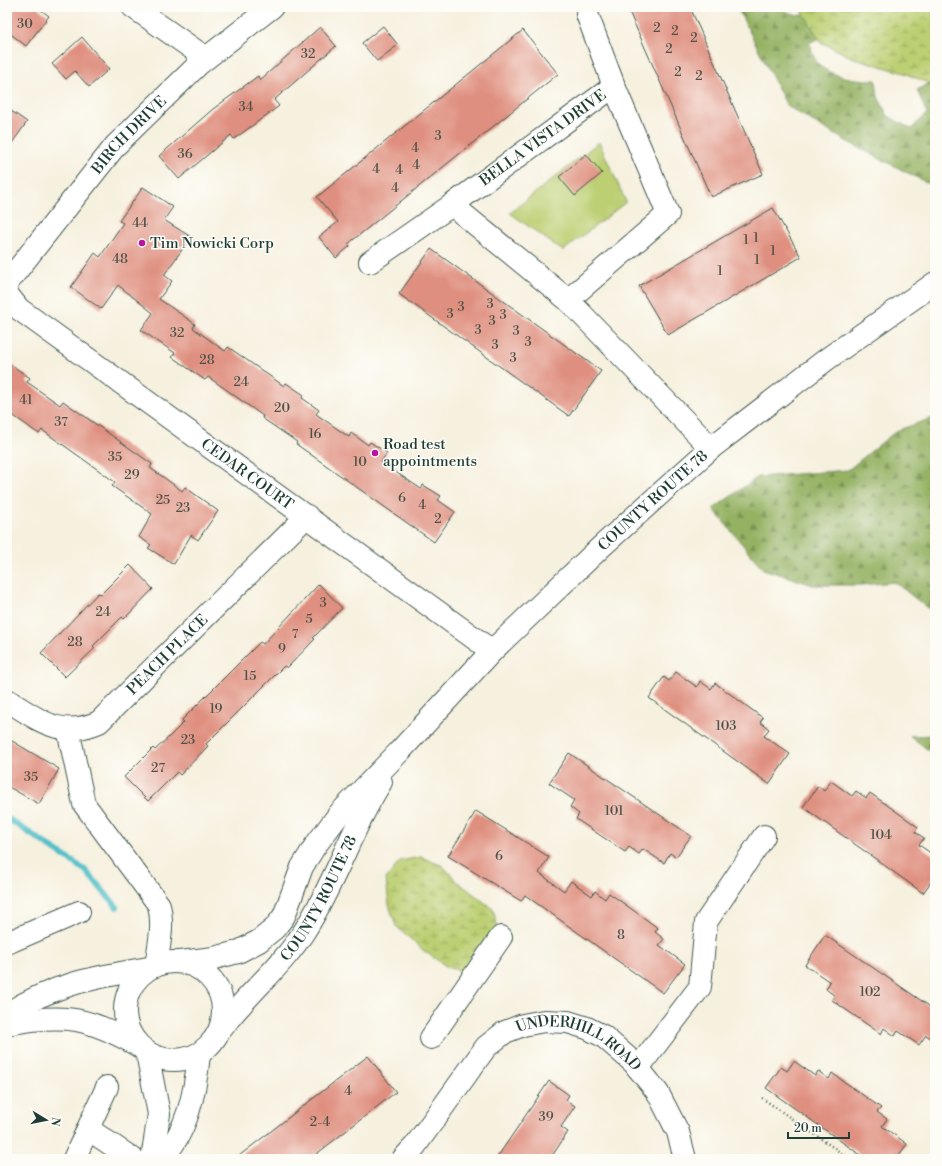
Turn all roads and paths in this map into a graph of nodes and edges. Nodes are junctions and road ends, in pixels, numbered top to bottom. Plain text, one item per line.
1 (133, 7) edge
2 (272, 7) edge
3 (587, 14) dead end
4 (206, 58) junction
5 (614, 86) junction
6 (452, 204) junction
7 (370, 262) dead end
8 (7, 283) edge
9 (935, 283) edge
10 (7, 294) edge
11 (568, 300) junction
12 (712, 448) junction
13 (307, 516) junction
14 (492, 651) junction
15 (7, 700) edge
16 (68, 729) junction
17 (399, 752) junction
18 (764, 836) dead end
19 (79, 912) dead end
20 (501, 937) dead end
21 (7, 943) edge
22 (180, 962) junction
23 (153, 967) junction
24 (7, 1014) edge
25 (7, 1024) edge
26 (219, 1032) junction
27 (430, 1038) dead end
28 (143, 1050) junction
29 (198, 1054) junction
30 (638, 1068) junction
31 (107, 1087) dead end
32 (762, 1098) dead end
33 (88, 1129) junction
34 (74, 1159) edge
35 (133, 1159) edge
36 (152, 1159) edge
37 (161, 1159) edge
38 (403, 1159) edge
39 (685, 1159) edge
40 (850, 1159) edge

1 - 4 street
2 - 4 street, BIRCH DRIVE
3 - 5 street
4 - 8 street, BIRCH DRIVE
5 - 6 street, BELLA VISTA DRIVE
5 - 11 street, BELLA VISTA DRIVE
6 - 7 street, BELLA VISTA DRIVE
6 - 11 street
9 - 12 street, COUNTY ROUTE 78
10 - 13 street, CEDAR COURT
11 - 12 street
12 - 14 street, COUNTY ROUTE 78
13 - 14 street, CEDAR COURT
13 - 16 street, PEACH PLACE
14 - 17 street, COUNTY ROUTE 78
15 - 16 street, PEACH PLACE
16 - 23 street
17 - 22 street, COUNTY ROUTE 78
17 - 26 street, COUNTY ROUTE 78
18 - 30 street
19 - 21 street
20 - 27 street
22 - 23 street
22 - 26 street
23 - 24 street
23 - 28 street
25 - 28 street
26 - 29 street
28 - 29 street
28 - 36 street
29 - 37 street
30 - 38 street, UNDERHILL ROAD
30 - 39 street, UNDERHILL ROAD
31 - 33 street
32 - 40 path
33 - 34 street
33 - 35 street

